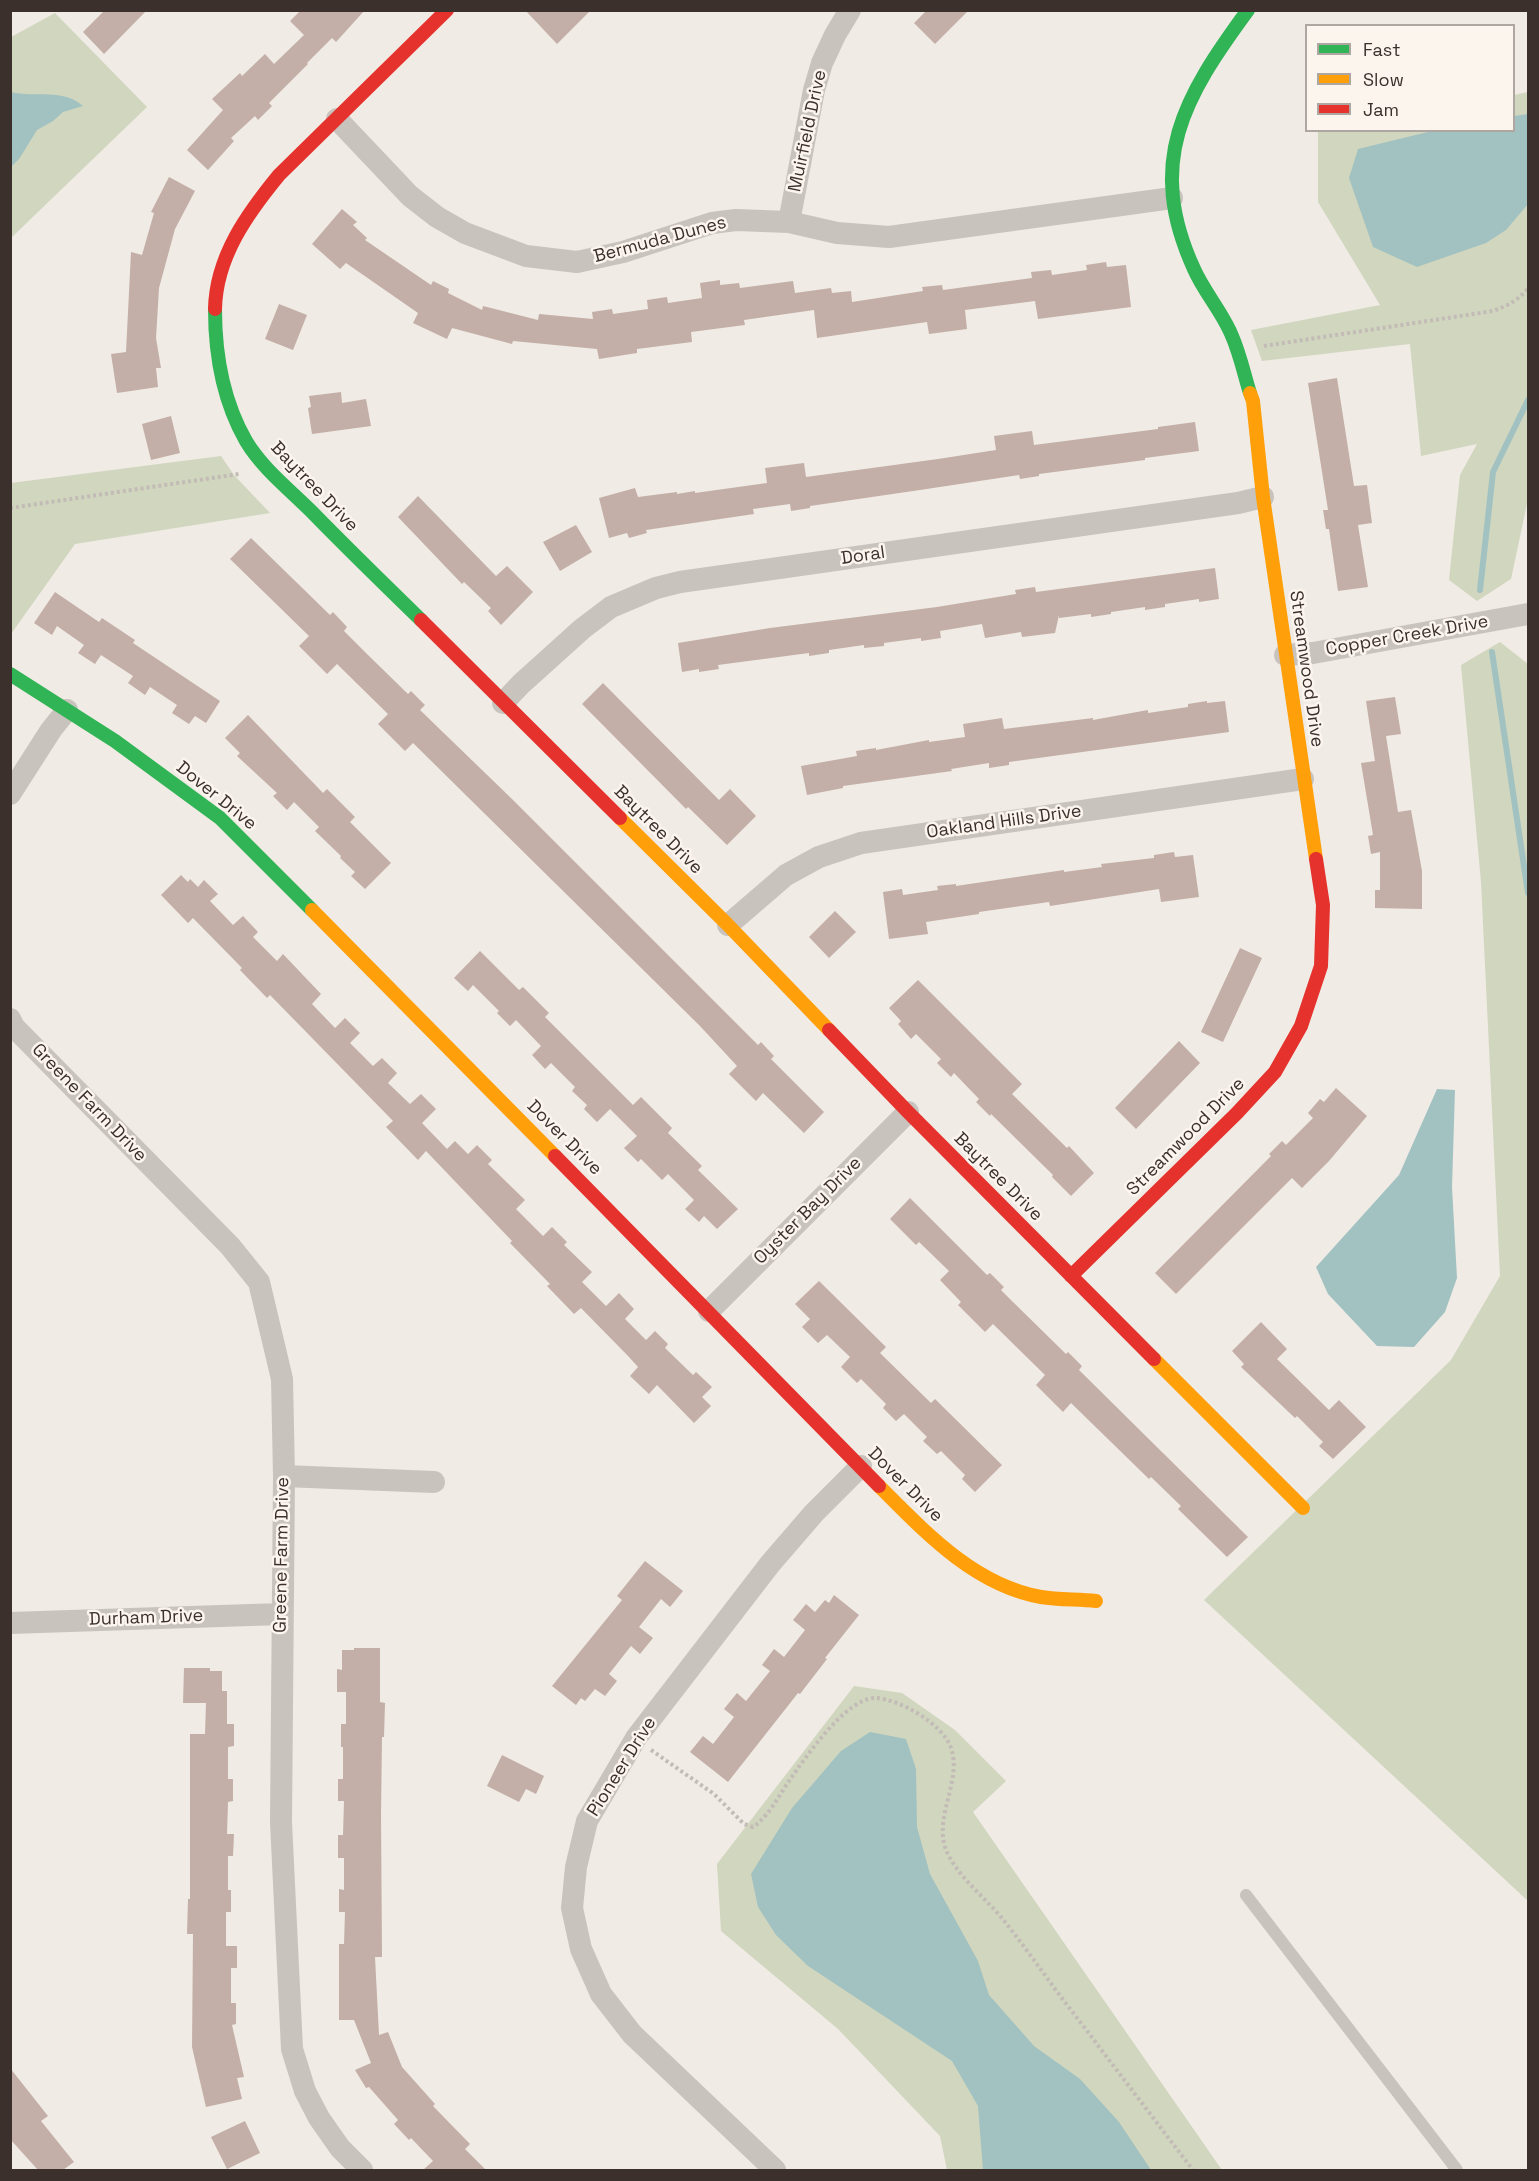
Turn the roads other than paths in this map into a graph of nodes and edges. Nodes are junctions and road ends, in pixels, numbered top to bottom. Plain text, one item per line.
1 (447, 10) edge
2 (850, 10) edge
3 (1248, 10) edge
4 (337, 119) junction
5 (1172, 198) junction
6 (789, 222) junction
7 (1263, 497) junction
8 (1528, 614) edge
9 (1285, 655) junction
10 (10, 674) edge
11 (503, 703) junction
12 (67, 710) junction
13 (1303, 779) junction
14 (10, 795) edge
15 (728, 925) junction
16 (10, 1020) edge
17 (908, 1112) junction
18 (1071, 1276) junction
19 (709, 1311) junction
20 (861, 1466) junction
21 (284, 1476) junction
22 (434, 1482) dead end
23 (1303, 1508) dead end
24 (1096, 1601) dead end
25 (281, 1614) junction
26 (10, 1623) edge
27 (1246, 1895) dead end
28 (362, 2170) edge
29 (775, 2170) edge
30 (1457, 2170) edge

1 - 4 street, Baytree Drive
2 - 6 street, Muirfield Drive
3 - 5 street, Streamwood Drive
4 - 6 street, Bermuda Dunes
4 - 11 street, Baytree Drive
5 - 6 street, Bermuda Dunes
5 - 7 street, Streamwood Drive
7 - 9 street, Streamwood Drive
7 - 11 street, Doral
8 - 9 street, Copper Creek Drive
9 - 13 street, Streamwood Drive
10 - 12 street, Dover Drive
11 - 15 street, Baytree Drive
12 - 14 street
12 - 19 street, Dover Drive
13 - 15 street, Oakland Hills Drive
13 - 18 street, Streamwood Drive
15 - 17 street, Baytree Drive
16 - 21 street, Greene Farm Drive
17 - 18 street, Baytree Drive
17 - 19 street, Oyster Bay Drive
18 - 23 street, Baytree Drive
19 - 20 street, Dover Drive
20 - 24 street, Dover Drive
20 - 29 street, Pioneer Drive
21 - 22 street
21 - 25 street, Greene Farm Drive
25 - 26 street, Durham Drive
25 - 28 street, Greene Farm Drive
27 - 30 lane

